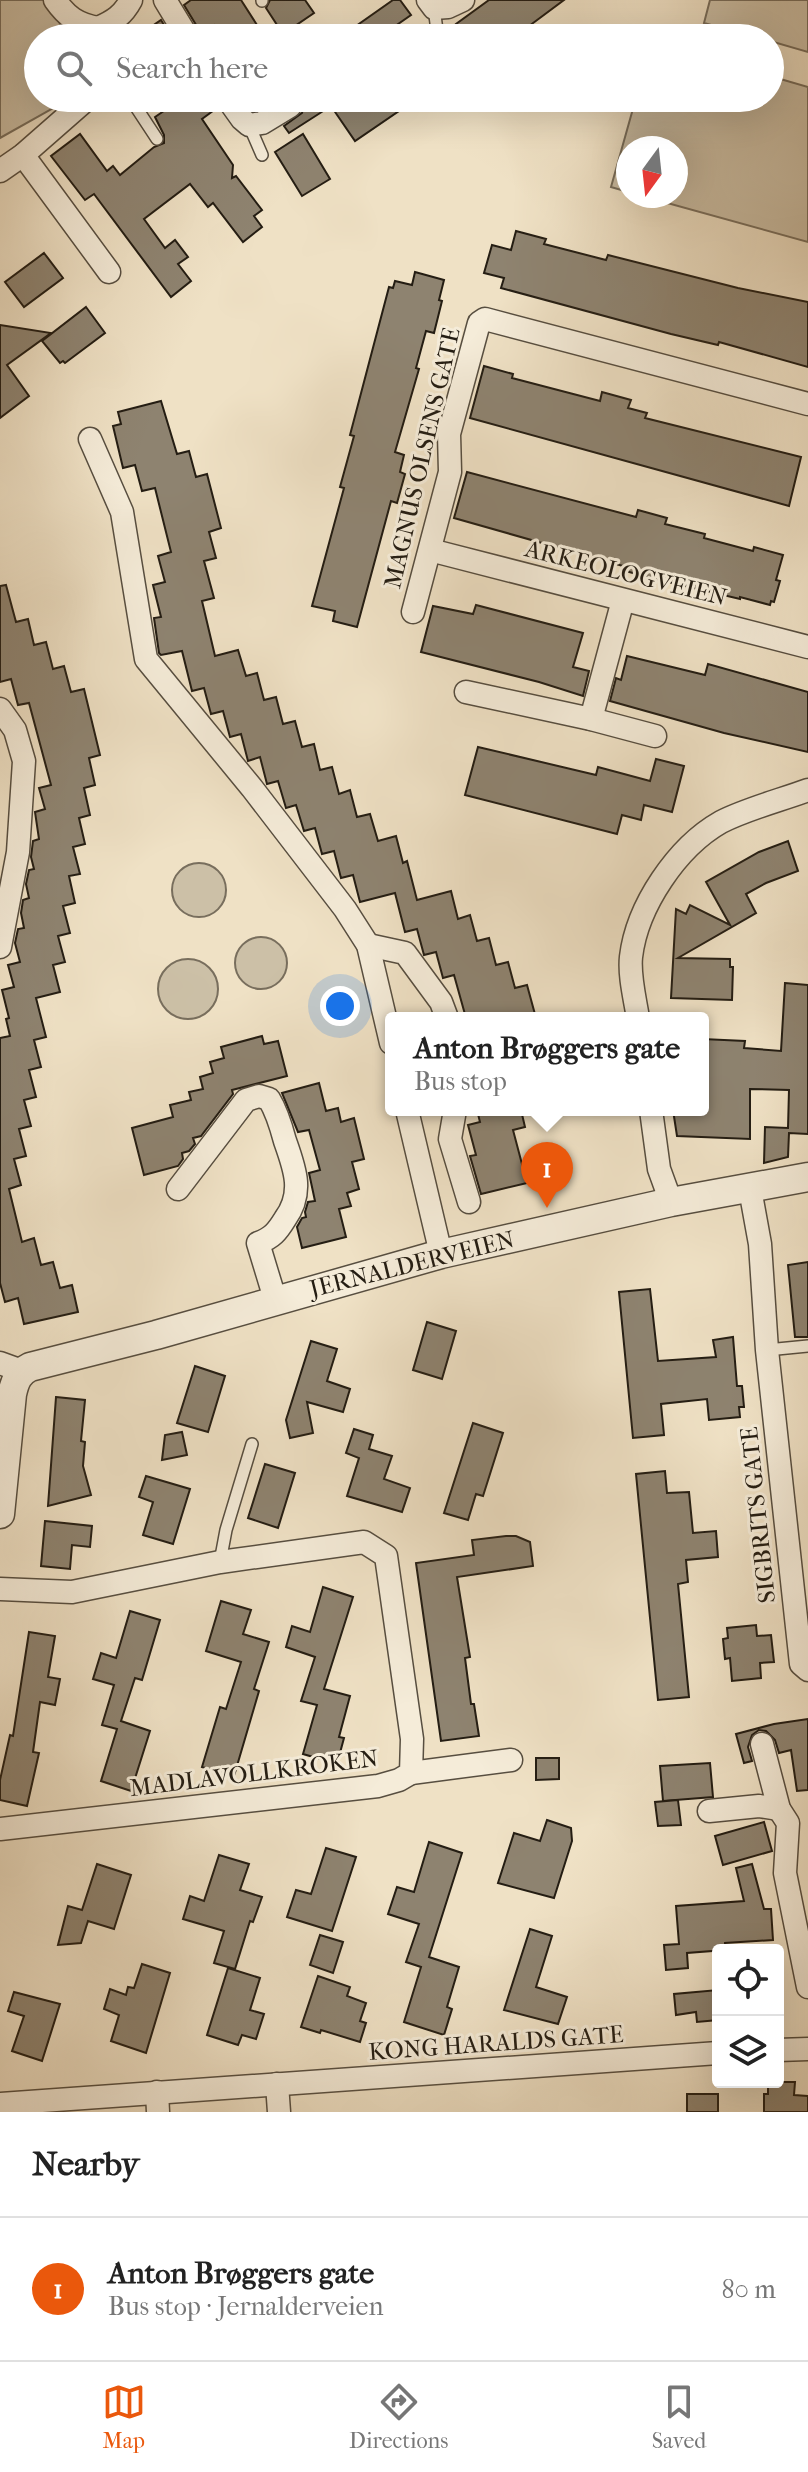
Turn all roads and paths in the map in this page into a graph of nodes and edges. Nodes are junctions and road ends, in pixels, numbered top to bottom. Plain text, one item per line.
1 (131, 0) edge
2 (165, 0) edge
3 (463, 0) edge
4 (56, 1) edge
5 (431, 4) edge
6 (80, 24) edge
7 (110, 24) edge
8 (180, 24) edge
9 (435, 24) edge
10 (72, 112) edge
11 (139, 112) edge
12 (237, 112) edge
13 (280, 112) edge
14 (249, 125) junction
15 (157, 139) dead end
16 (23, 155) junction
17 (262, 155) dead end
18 (0, 171) edge
19 (109, 272) dead end
20 (808, 404) edge
21 (90, 439) dead end
22 (430, 550) junction
23 (623, 600) junction
24 (413, 612) dead end
25 (808, 647) edge
26 (466, 692) dead end
27 (0, 709) edge
28 (591, 719) junction
29 (655, 736) dead end
30 (808, 790) edge
31 (368, 945) junction
32 (0, 947) edge
33 (445, 1012) edge
34 (637, 1012) edge
35 (385, 1017) edge
36 (408, 1116) edge
37 (454, 1116) edge
38 (652, 1116) edge
39 (808, 1177) edge
40 (178, 1189) dead end
41 (750, 1189) junction
42 (469, 1202) dead end
43 (671, 1202) junction
44 (441, 1254) junction
45 (275, 1299) junction
46 (808, 1346) edge
47 (767, 1350) junction
48 (10, 1379) edge
49 (252, 1444) dead end
50 (0, 1514) edge
51 (220, 1562) junction
52 (0, 1589) edge
53 (808, 1670) edge
54 (762, 1744) dead end
55 (511, 1760) dead end
56 (411, 1773) junction
57 (709, 1811) dead end
58 (792, 1818) edge
59 (0, 1829) edge
60 (808, 1987) edge
61 (808, 2049) edge
62 (784, 2050) edge
63 (712, 2053) edge
64 (277, 2084) junction
65 (158, 2102) edge
66 (0, 2104) edge
67 (279, 2112) edge

1 - 7 street
2 - 8 street
3 - 5 street
4 - 6 street
5 - 9 lane
10 - 16 street
11 - 15 lane
12 - 14 street
13 - 14 street
14 - 17 lane
16 - 18 street
16 - 19 street
20 - 22 street, MAGNUS OLSENS GATE
21 - 31 street
22 - 23 street, ARKEOLOGVEIEN
22 - 24 street, MAGNUS OLSENS GATE
23 - 25 street, ARKEOLOGVEIEN
23 - 28 street
26 - 28 street
27 - 32 street
28 - 29 street
30 - 34 street
31 - 33 street
31 - 35 street
36 - 44 street
37 - 42 street
38 - 43 street
39 - 41 street, JERNALDERVEIEN
40 - 45 street
41 - 43 street, JERNALDERVEIEN
41 - 47 street, SIGBRITS GATE
43 - 44 street, JERNALDERVEIEN
44 - 45 street, JERNALDERVEIEN
45 - 48 street, JERNALDERVEIEN
46 - 47 lane
47 - 53 street, SIGBRITS GATE
48 - 50 street
49 - 51 lane
51 - 52 street, MADLAVOLLKROKEN
51 - 56 street, MADLAVOLLKROKEN
54 - 58 street
55 - 56 street
56 - 59 street, MADLAVOLLKROKEN
57 - 58 street
58 - 60 street
61 - 62 street
63 - 64 street, KONG HARALDS GATE
64 - 65 street, KONG HARALDS GATE
64 - 67 street
65 - 66 street, KONG HARALDS GATE

